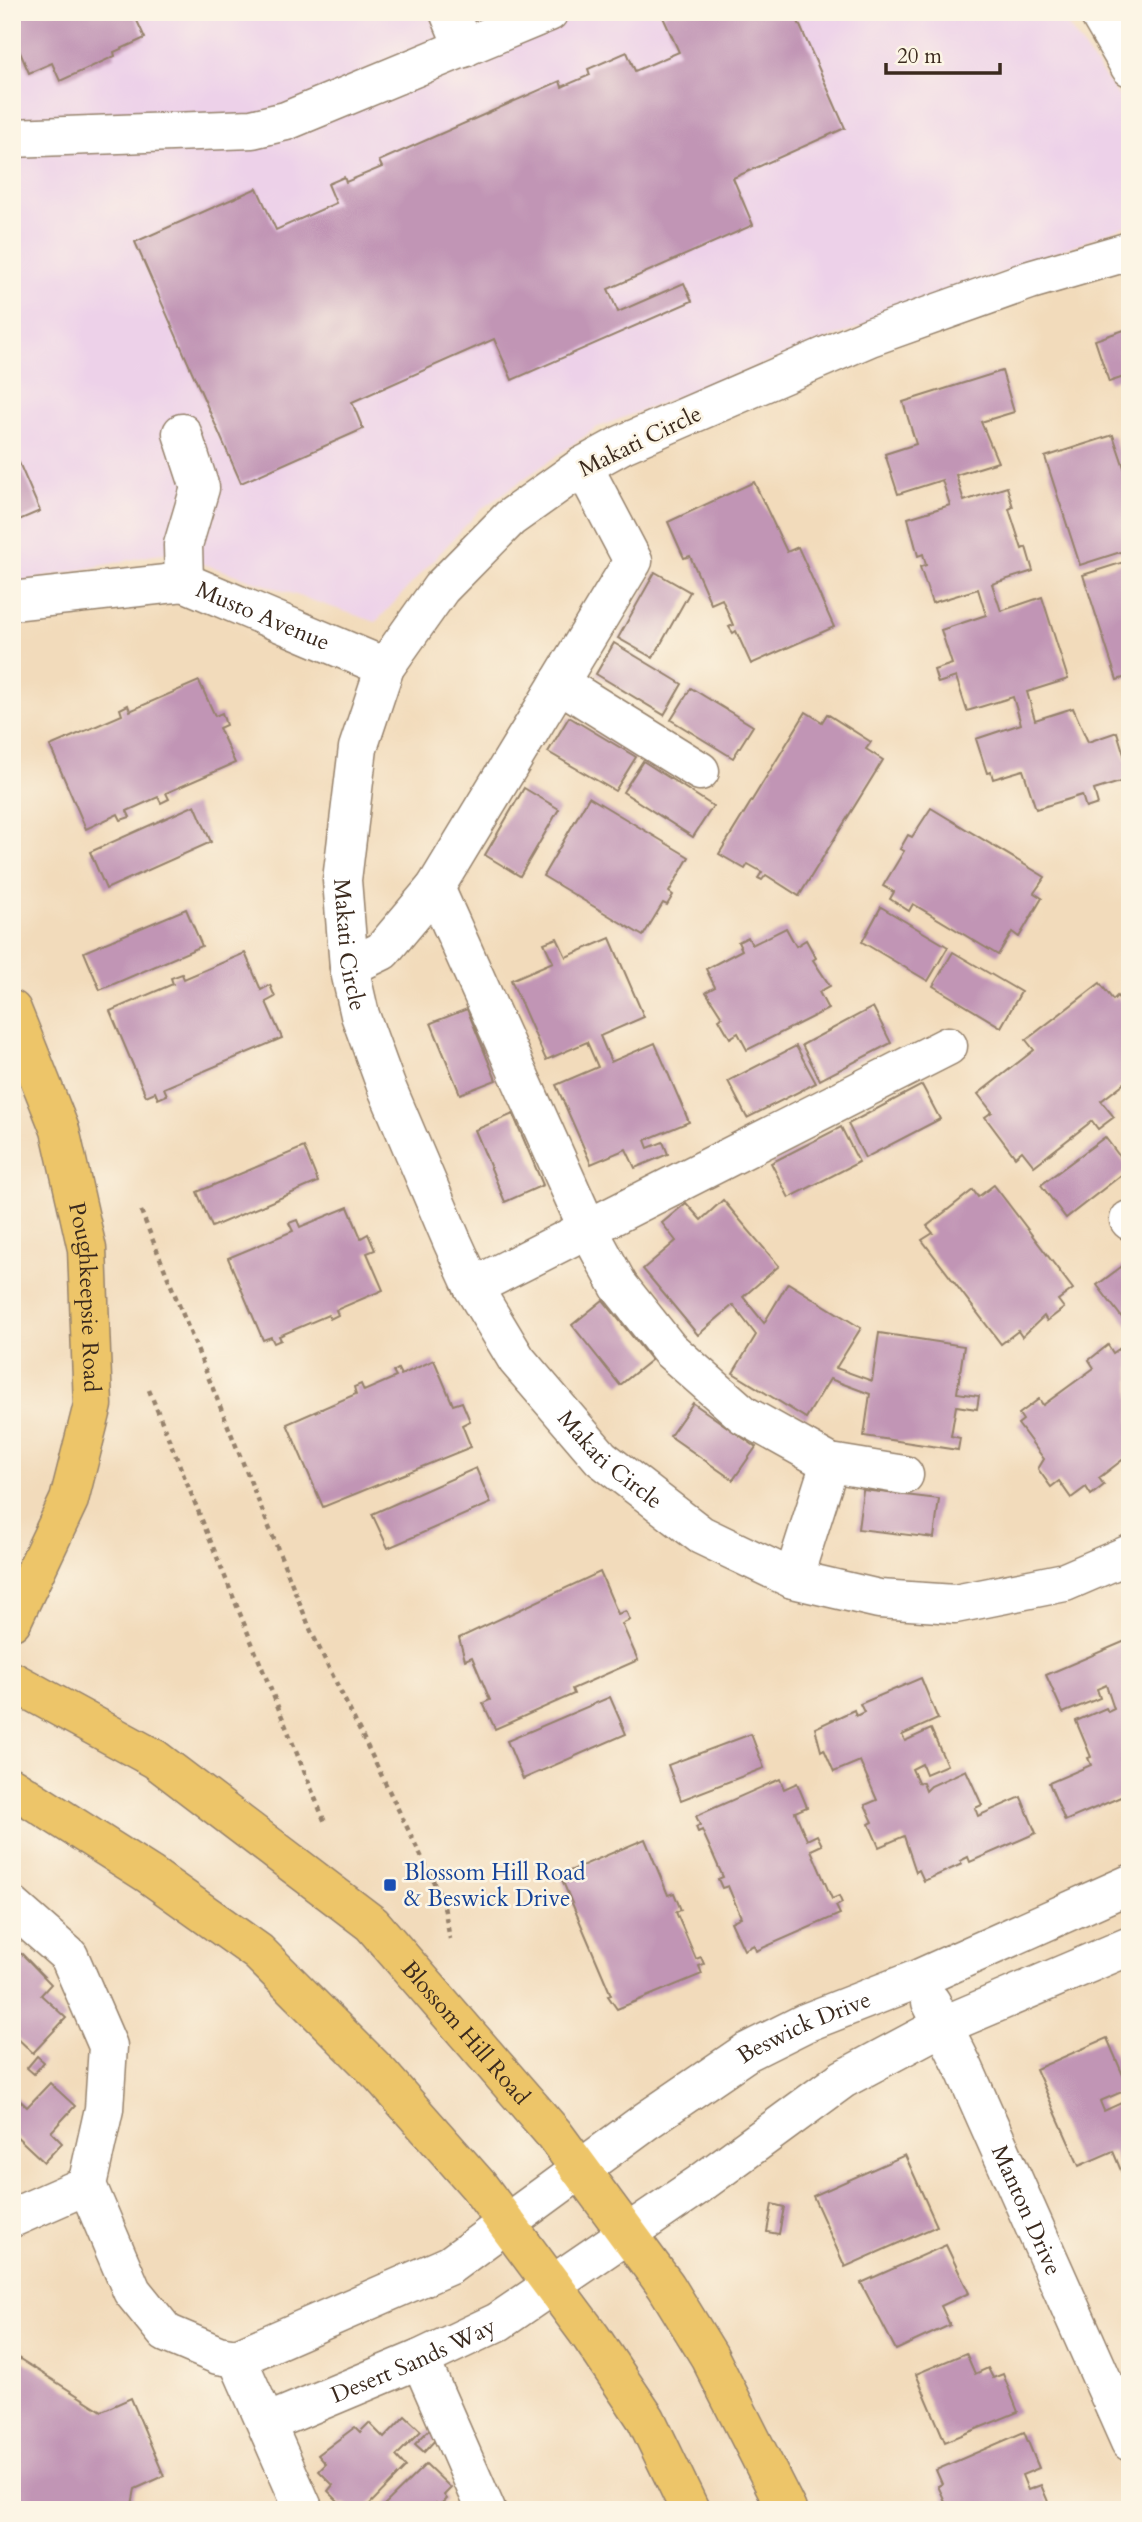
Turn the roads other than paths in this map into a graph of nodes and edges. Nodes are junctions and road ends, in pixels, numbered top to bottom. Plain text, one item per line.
1 (449, 12) edge
2 (550, 12) edge
3 (1098, 12) edge
4 (464, 48) junction
5 (1130, 66) edge
6 (16, 130) edge
7 (1130, 251) edge
8 (182, 433) dead end
9 (583, 466) junction
10 (184, 582) junction
11 (12, 601) edge
12 (385, 667) junction
13 (559, 683) junction
14 (700, 771) dead end
15 (435, 888) junction
16 (349, 968) junction
17 (12, 1010) edge
18 (948, 1046) dead end
19 (588, 1229) junction
20 (473, 1287) junction
21 (830, 1463) junction
22 (904, 1475) dead end
23 (1130, 1554) edge
24 (793, 1579) junction
25 (12, 1621) edge
26 (12, 1681) edge
27 (12, 1787) edge
28 (1130, 1884) edge
29 (18, 1917) edge
30 (1130, 1945) edge
31 (920, 1978) junction
32 (942, 2026) junction
33 (580, 2169) junction
34 (87, 2185) junction
35 (12, 2218) edge
36 (507, 2223) junction
37 (628, 2234) junction
38 (553, 2285) junction
39 (237, 2358) junction
40 (421, 2359) junction
41 (267, 2423) junction
42 (1129, 2437) edge
43 (304, 2510) edge
44 (486, 2510) edge
45 (690, 2510) edge
46 (787, 2510) edge

1 - 4 street
2 - 4 street
3 - 5 street
4 - 6 street
7 - 9 street, Makati Circle
8 - 10 street
9 - 12 street, Makati Circle
9 - 13 street
10 - 11 street, Musto Avenue
10 - 12 street, Musto Avenue
12 - 16 street, Makati Circle
13 - 14 street
13 - 15 street
15 - 16 street
15 - 19 street
16 - 20 street, Makati Circle
17 - 25 main road, Poughkeepsie Road
18 - 19 street
19 - 20 street
19 - 21 street
20 - 24 street, Makati Circle
21 - 22 street
21 - 24 street
23 - 24 street, Makati Circle
26 - 33 main road, Blossom Hill Road
27 - 36 main road
28 - 31 street, Beswick Drive
29 - 34 street
30 - 32 street
31 - 32 street, Manton Drive
31 - 33 street, Beswick Drive
32 - 37 street
32 - 42 street, Manton Drive
33 - 36 street, Beswick Drive
33 - 37 main road, Blossom Hill Road
34 - 35 street
34 - 39 street
36 - 38 main road
36 - 39 street
37 - 38 street
37 - 46 main road, Blossom Hill Road
38 - 40 street, Desert Sands Way
38 - 45 main road
39 - 41 street
40 - 41 street, Desert Sands Way
40 - 44 street
41 - 43 street

